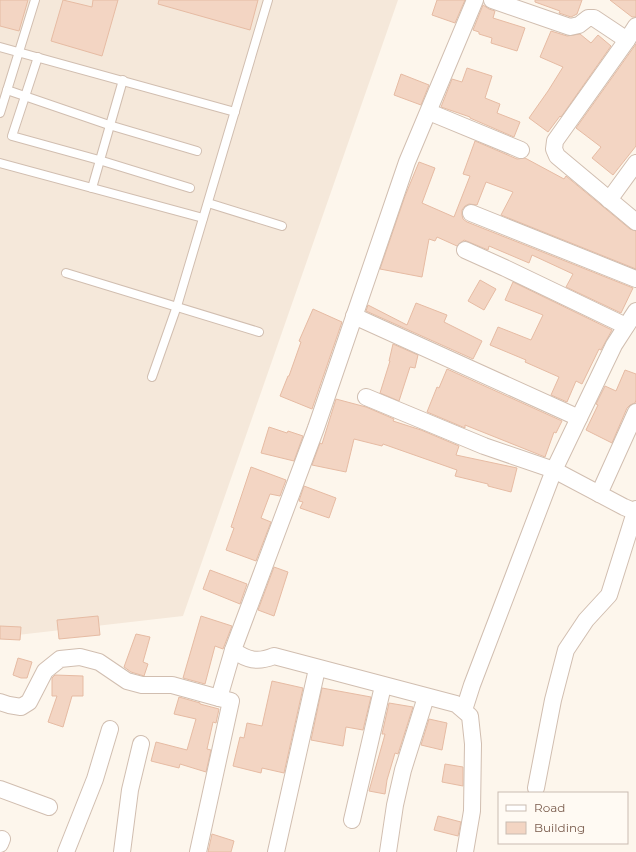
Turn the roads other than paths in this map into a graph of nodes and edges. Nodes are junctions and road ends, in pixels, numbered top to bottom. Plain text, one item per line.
1 (35, 0) edge
2 (268, 0) edge
3 (475, 0) edge
4 (492, 0) edge
5 (636, 26) edge
6 (627, 40) junction
7 (0, 47) edge
8 (18, 52) junction
9 (38, 57) junction
10 (123, 80) junction
11 (7, 90) junction
12 (25, 96) junction
13 (234, 112) junction
14 (429, 112) junction
15 (0, 113) edge
16 (109, 124) junction
17 (521, 150) dead end
18 (198, 151) dead end
19 (99, 160) junction
20 (636, 163) edge
21 (0, 164) edge
22 (92, 188) junction
23 (190, 188) dead end
24 (609, 200) junction
25 (208, 203) junction
26 (470, 213) dead end
27 (203, 218) junction
28 (636, 222) edge
29 (282, 226) dead end
30 (465, 250) dead end
31 (66, 273) dead end
32 (636, 279) edge
33 (177, 306) junction
34 (636, 311) edge
35 (354, 316) junction
36 (626, 326) junction
37 (258, 332) dead end
38 (152, 377) dead end
39 (366, 397) dead end
40 (636, 412) edge
41 (579, 418) junction
42 (554, 470) junction
43 (599, 494) junction
44 (636, 510) edge
45 (232, 650) junction
46 (317, 668) junction
47 (383, 686) junction
48 (426, 696) junction
49 (219, 698) junction
50 (0, 702) edge
51 (464, 710) junction
52 (110, 729) dead end
53 (141, 744) dead end
54 (536, 788) dead end
55 (0, 789) edge
56 (49, 807) dead end
57 (352, 820) dead end
58 (66, 852) edge
59 (122, 852) edge
60 (198, 852) edge
61 (276, 852) edge
62 (388, 852) edge
63 (465, 852) edge

1 - 8 lane
2 - 13 lane
3 - 14 street
4 - 6 street
5 - 6 street
6 - 24 street
7 - 8 lane
8 - 9 lane
8 - 11 lane
9 - 10 lane
9 - 12 lane
10 - 13 lane
10 - 16 lane
11 - 12 lane
11 - 15 lane
12 - 16 lane
12 - 19 lane
13 - 25 lane
14 - 17 street
14 - 35 street
16 - 18 lane
16 - 19 lane
19 - 22 lane
19 - 23 lane
20 - 24 street
21 - 22 lane
22 - 27 lane
24 - 28 street
25 - 27 lane
25 - 29 lane
26 - 32 street
27 - 33 lane
30 - 36 street
31 - 33 lane
33 - 37 lane
33 - 38 lane
34 - 36 street
35 - 41 street
35 - 45 street
36 - 41 street
39 - 42 street
40 - 43 street
41 - 42 street
42 - 43 street
42 - 51 street
43 - 44 street
44 - 54 street
45 - 46 street
45 - 49 street
46 - 47 street
46 - 61 street
47 - 48 street
47 - 57 street
48 - 51 street
48 - 62 street
49 - 50 street
49 - 60 street
51 - 63 street
52 - 58 street
53 - 59 street
55 - 56 street

